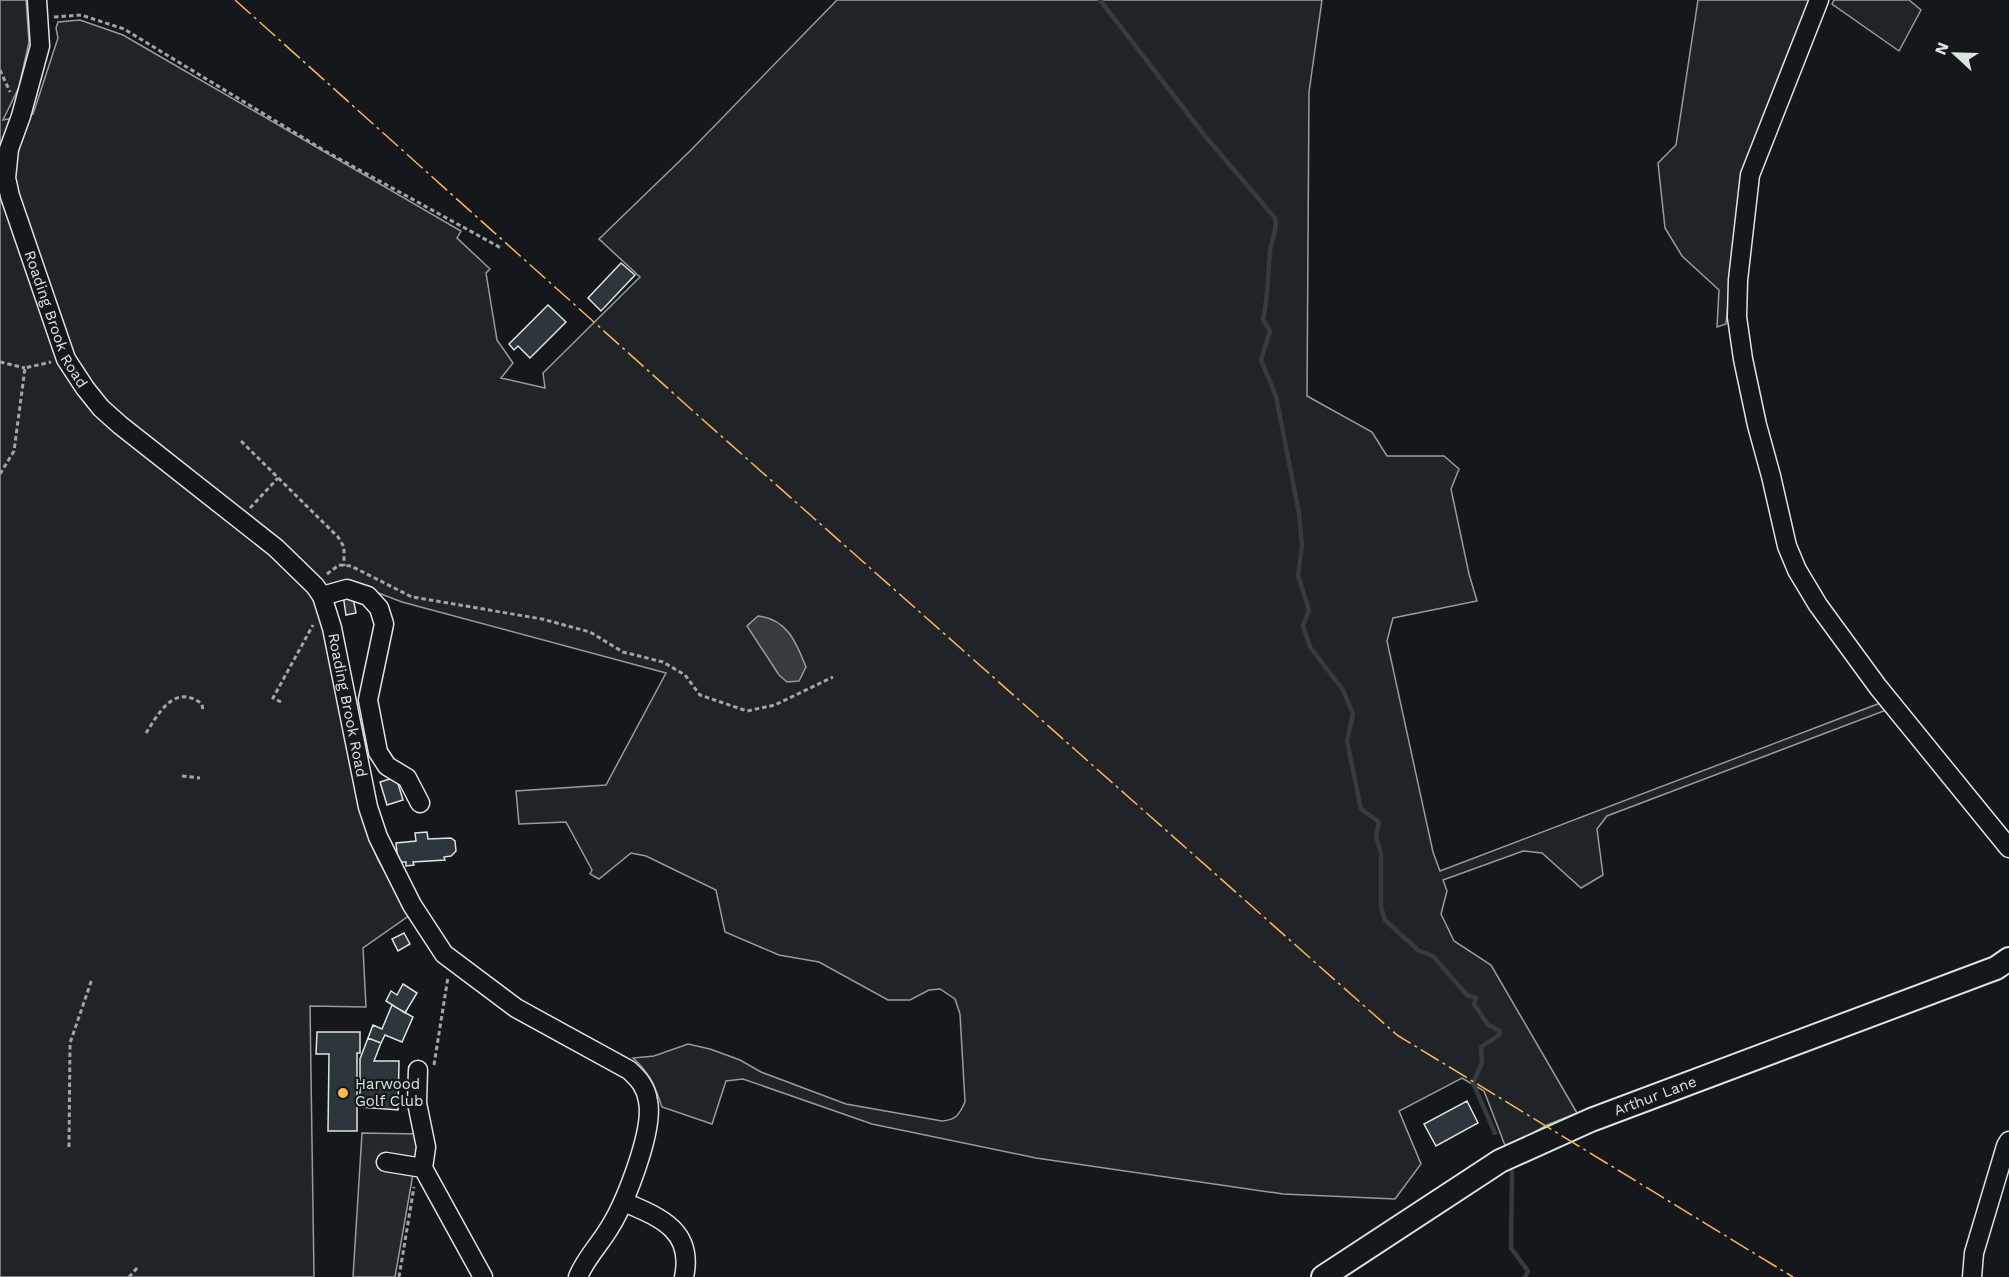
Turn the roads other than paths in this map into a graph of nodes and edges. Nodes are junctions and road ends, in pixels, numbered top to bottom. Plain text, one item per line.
1 (1819, 0) edge
2 (38, 9) edge
3 (318, 591) junction
4 (420, 803) dead end
5 (2009, 848) edge
6 (2009, 959) edge
7 (426, 1070) road end
8 (2009, 1141) edge
9 (386, 1162) dead end
10 (420, 1167) junction
11 (624, 1202) junction
12 (483, 1277) edge
13 (578, 1277) edge
14 (684, 1277) edge
15 (1323, 1277) edge
16 (1972, 1277) edge

1 - 5 street
2 - 3 street, Roading Brook Road
3 - 4 street
3 - 11 street, Roading Brook Road
6 - 15 main road, Arthur Lane
7 - 10 street
8 - 16 street
9 - 10 street
10 - 12 street
11 - 13 street, Roading Brook Road
11 - 14 street

